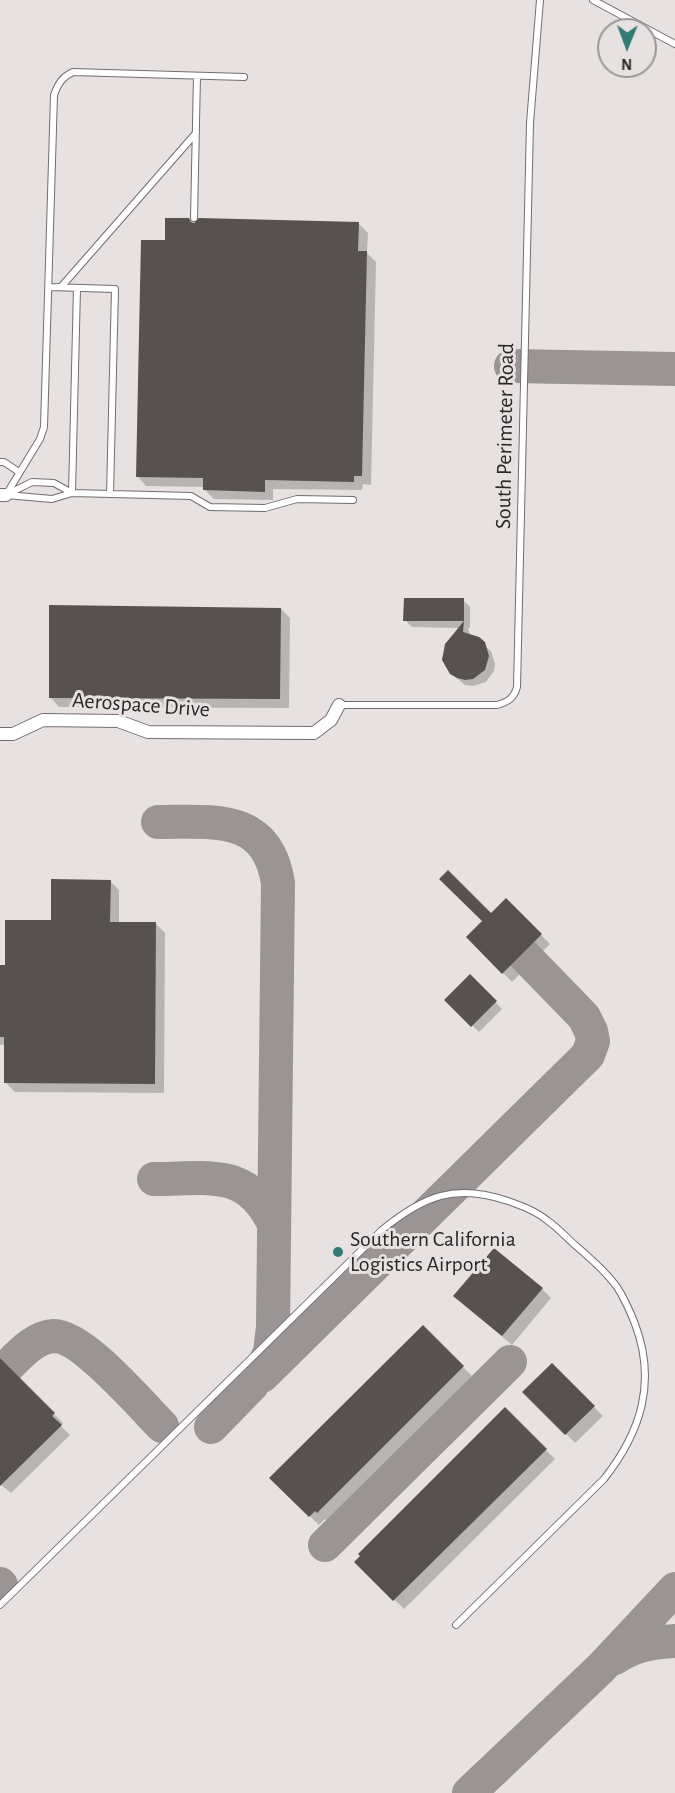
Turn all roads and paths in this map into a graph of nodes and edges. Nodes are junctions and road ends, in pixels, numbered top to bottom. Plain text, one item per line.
1 (540, 0) edge
2 (593, 0) edge
3 (675, 44) edge
4 (197, 76) junction
5 (244, 76) dead end
6 (196, 133) junction
7 (194, 218) dead end
8 (49, 287) junction
9 (61, 287) junction
10 (77, 288) junction
11 (0, 462) edge
12 (20, 472) junction
13 (72, 493) junction
14 (110, 494) junction
15 (3, 495) edge
16 (353, 500) dead end
17 (339, 705) joint
18 (0, 734) edge
19 (0, 1605) edge
20 (456, 1625) dead end

1 - 17 lane, South Perimeter Road
2 - 3 lane
4 - 5 lane
4 - 6 lane
4 - 8 lane
6 - 7 lane
6 - 9 lane
8 - 9 lane
8 - 12 lane
9 - 10 lane
10 - 13 lane
10 - 14 lane
11 - 12 lane
12 - 15 lane
13 - 14 lane
13 - 15 lane
13 - 15 lane
14 - 16 lane
17 - 18 street, Aerospace Drive
19 - 20 lane

